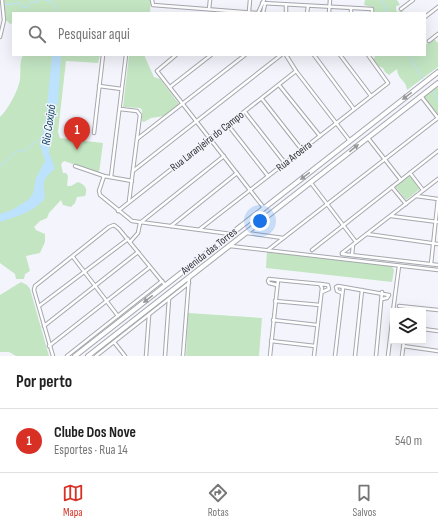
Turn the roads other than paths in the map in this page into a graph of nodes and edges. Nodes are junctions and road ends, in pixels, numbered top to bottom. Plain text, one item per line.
1 (152, 0) edge
2 (210, 0) edge
3 (250, 0) edge
4 (264, 0) edge
5 (330, 0) edge
6 (411, 0) edge
7 (3, 3) edge
8 (264, 4) junction
9 (286, 5) junction
10 (308, 6) junction
11 (330, 7) junction
12 (438, 7) edge
13 (352, 8) junction
14 (209, 9) junction
15 (400, 9) dead end
16 (249, 12) joint
17 (259, 12) edge
18 (263, 12) edge
19 (286, 12) edge
20 (307, 12) edge
21 (329, 12) edge
22 (351, 12) edge
23 (372, 12) edge
24 (426, 16) edge
25 (438, 34) edge
26 (0, 37) edge
27 (429, 41) dead end
28 (103, 56) edge
29 (126, 56) edge
30 (175, 56) edge
31 (210, 56) edge
32 (244, 56) edge
33 (280, 56) edge
34 (287, 56) edge
35 (315, 56) edge
36 (341, 56) edge
37 (369, 56) edge
38 (296, 71) junction
39 (438, 72) edge
40 (438, 83) edge
41 (100, 86) junction
42 (279, 86) junction
43 (170, 87) junction
44 (122, 89) junction
45 (372, 96) junction
46 (422, 96) junction
47 (262, 99) junction
48 (183, 104) junction
49 (120, 109) junction
50 (354, 109) junction
51 (245, 112) junction
52 (388, 112) junction
53 (438, 118) edge
54 (196, 121) junction
55 (390, 121) junction
56 (374, 122) junction
57 (337, 123) junction
58 (228, 125) junction
59 (379, 129) junction
60 (94, 133) dead end
61 (320, 136) junction
62 (368, 137) junction
63 (137, 139) junction
64 (210, 139) junction
65 (350, 141) junction
66 (302, 150) junction
67 (438, 151) edge
68 (224, 156) junction
69 (386, 159) junction
70 (285, 163) junction
71 (75, 166) dead end
72 (133, 171) junction
73 (237, 173) junction
74 (410, 173) junction
75 (104, 176) junction
76 (268, 176) junction
77 (111, 177) junction
78 (438, 178) edge
79 (401, 180) junction
80 (132, 181) junction
81 (311, 183) junction
82 (392, 187) junction
83 (251, 190) junction
84 (423, 190) junction
85 (416, 196) junction
86 (438, 199) edge
87 (129, 202) junction
88 (328, 204) junction
89 (406, 204) junction
90 (265, 208) junction
91 (118, 211) junction
92 (390, 216) junction
93 (437, 221) edge
94 (140, 223) junction
95 (344, 225) junction
96 (171, 226) junction
97 (200, 230) junction
98 (246, 233) junction
99 (232, 234) junction
100 (366, 234) junction
101 (128, 238) junction
102 (284, 238) junction
103 (130, 242) junction
104 (356, 242) junction
105 (433, 243) junction
106 (438, 244) edge
107 (353, 245) junction
108 (229, 246) junction
109 (268, 250) junction
110 (312, 250) dead end
111 (138, 252) junction
112 (352, 255) junction
113 (73, 256) junction
114 (431, 264) junction
115 (438, 265) edge
116 (399, 266) junction
117 (150, 267) junction
118 (187, 268) junction
119 (438, 270) edge
120 (84, 271) junction
121 (179, 274) junction
122 (189, 277) junction
123 (278, 280) junction
124 (162, 282) junction
125 (183, 282) junction
126 (189, 283) junction
127 (320, 284) junction
128 (277, 285) junction
129 (95, 286) junction
130 (166, 286) junction
131 (343, 288) junction
132 (362, 290) junction
133 (322, 292) junction
134 (382, 292) junction
135 (342, 293) junction
136 (169, 299) junction
137 (382, 299) junction
138 (107, 301) junction
139 (275, 301) junction
140 (320, 305) junction
141 (39, 306) junction
142 (399, 306) dead end
143 (407, 307) joint
144 (394, 308) edge
145 (438, 310) edge
146 (149, 315) junction
147 (118, 316) junction
148 (273, 320) junction
149 (317, 325) junction
150 (44, 326) junction
151 (426, 329) edge
152 (438, 331) edge
153 (390, 338) edge
154 (271, 341) junction
155 (114, 342) junction
156 (49, 346) junction
157 (315, 346) junction
158 (403, 346) joint
159 (438, 351) edge
160 (53, 356) edge
161 (67, 356) edge
162 (76, 356) edge
163 (88, 356) edge
164 (96, 356) edge
165 (125, 356) edge
166 (146, 356) edge
167 (165, 356) edge
168 (184, 356) edge
169 (270, 356) edge
170 (314, 356) edge
171 (335, 356) edge
172 (355, 356) edge
173 (376, 356) edge
174 (388, 356) edge
175 (402, 356) edge

1 - 14 street
2 - 14 street
3 - 16 street
4 - 8 street
5 - 11 street
6 - 15 street
7 - 26 street
8 - 9 street
8 - 17 street
8 - 18 street
9 - 10 street
9 - 19 street
10 - 11 street
10 - 20 street
11 - 13 street
11 - 21 street
12 - 24 street
13 - 22 street
13 - 23 street
14 - 16 street
25 - 27 street
28 - 41 street
29 - 44 street
30 - 43 street
31 - 43 street
32 - 48 street
33 - 54 street
34 - 38 street
35 - 50 street
36 - 45 street
37 - 45 street, Rua Aroeira
38 - 42 street, Rua Laranjeira do Campo
38 - 57 street
39 -> 52 main road, Avenida das Torres
40 - 46 main road, Avenida das Torres
41 - 44 street
41 - 60 street
42 - 47 street, Rua Laranjeira do Campo
42 - 61 street
43 - 48 street
44 - 49 street
45 - 50 street, Rua Aroeira
46 - 53 street
46 - 55 main road, Avenida das Torres
47 - 51 street, Rua Laranjeira do Campo
47 - 66 street
48 - 54 street
48 - 63 street
49 - 63 street
49 - 77 street
50 - 57 street, Rua Aroeira
51 - 58 street, Rua Laranjeira do Campo
51 - 70 street
52 - 55 main road
52 - 56 main road, Avenida das Torres
53 - 69 street
54 - 64 street
54 - 72 street
55 - 59 main road, Avenida das Torres
56 - 59 main road
56 - 65 main road, Avenida das Torres
57 - 61 street, Rua Aroeira
57 - 65 street
58 - 64 street, Rua Laranjeira do Campo
58 - 76 street
59 - 62 main road, Avenida das Torres
61 - 66 street, Rua Aroeira
62 - 69 street
81 -> 62 main road, Avenida das Torres
63 - 72 street
64 - 68 street
64 - 87 street, Rua Laranjeira do Campo
65 -> 90 main road, Avenida das Torres
66 - 70 street, Rua Aroeira
67 - 74 street
68 - 73 street
68 - 94 street
69 - 79 street
69 - 88 street
70 - 76 street, Rua Aroeira
71 - 75 street
72 - 80 street
73 - 83 street
73 - 96 street
74 - 79 street
74 - 84 street
75 - 77 street
75 - 91 street
76 - 83 street, Rua Aroeira
77 - 80 street
78 - 84 street
79 - 82 street
80 - 87 street
81 - 88 street
81 - 98 main road, Avenida das Torres
82 - 89 street
82 - 95 street
83 - 90 street
83 - 97 street, Rua Aroeira
84 - 85 street
85 - 86 street
85 - 89 street
86 - 93 street
87 - 91 street, Rua Laranjeira do Campo
88 - 95 street
88 - 102 street
89 - 92 street
90 - 99 main road, Avenida das Torres
91 - 94 street
92 - 93 street
92 - 100 street
93 - 105 street
94 - 96 street
94 - 103 street
95 - 104 street
95 - 110 street
96 - 97 street
97 - 99 street
98 - 102 street
98 - 108 main road, Avenida das Torres
99 - 118 main road, Avenida das Torres
100 - 104 street
100 - 105 street
101 - 103 street
101 - 113 street
101 - 120 street
102 - 109 street
103 - 111 street
104 - 107 street
105 - 106 street
105 - 114 street
107 - 112 street
107 - 112 street
108 - 109 street
108 - 122 main road, Avenida das Torres
109 - 116 street
111 - 117 street
111 - 129 street
112 - 114 street
113 - 120 street
113 - 141 street
114 - 115 street
116 - 119 street
116 - 144 street
117 - 124 street
117 - 138 street
118 - 121 main road, Avenida das Torres
118 - 122 main road
120 - 129 street
120 - 141 street
121 - 125 main road
121 - 130 main road, Avenida das Torres
122 - 125 main road, Avenida das Torres
122 - 126 street
123 - 127 street
123 - 128 street
123 - 128 street
124 - 130 street
124 - 147 street
125 - 163 main road, Avenida das Torres
126 - 136 street
126 - 168 street
127 - 133 street
127 - 133 street
128 - 139 street
129 - 138 street
129 - 150 street
130 -> 162 main road, Avenida das Torres
131 - 132 street
131 - 135 street
131 - 135 street
132 - 134 street
132 - 172 street
133 - 140 street
134 - 137 street
134 - 137 street
135 - 171 street
136 - 146 street
136 - 167 street
137 - 173 street
138 - 147 street
138 - 156 street
139 - 140 street
139 - 148 street
140 - 149 street
141 - 150 street
142 - 143 street
143 - 145 street
146 - 155 street
146 - 166 street
147 - 161 street
148 - 149 street
148 - 154 street
149 - 157 street
150 - 156 street
151 - 152 street
153 - 174 street
154 - 157 street
154 - 169 street
155 - 164 street
155 - 165 street
156 - 160 street
157 - 170 street
158 - 159 street
158 - 175 street

